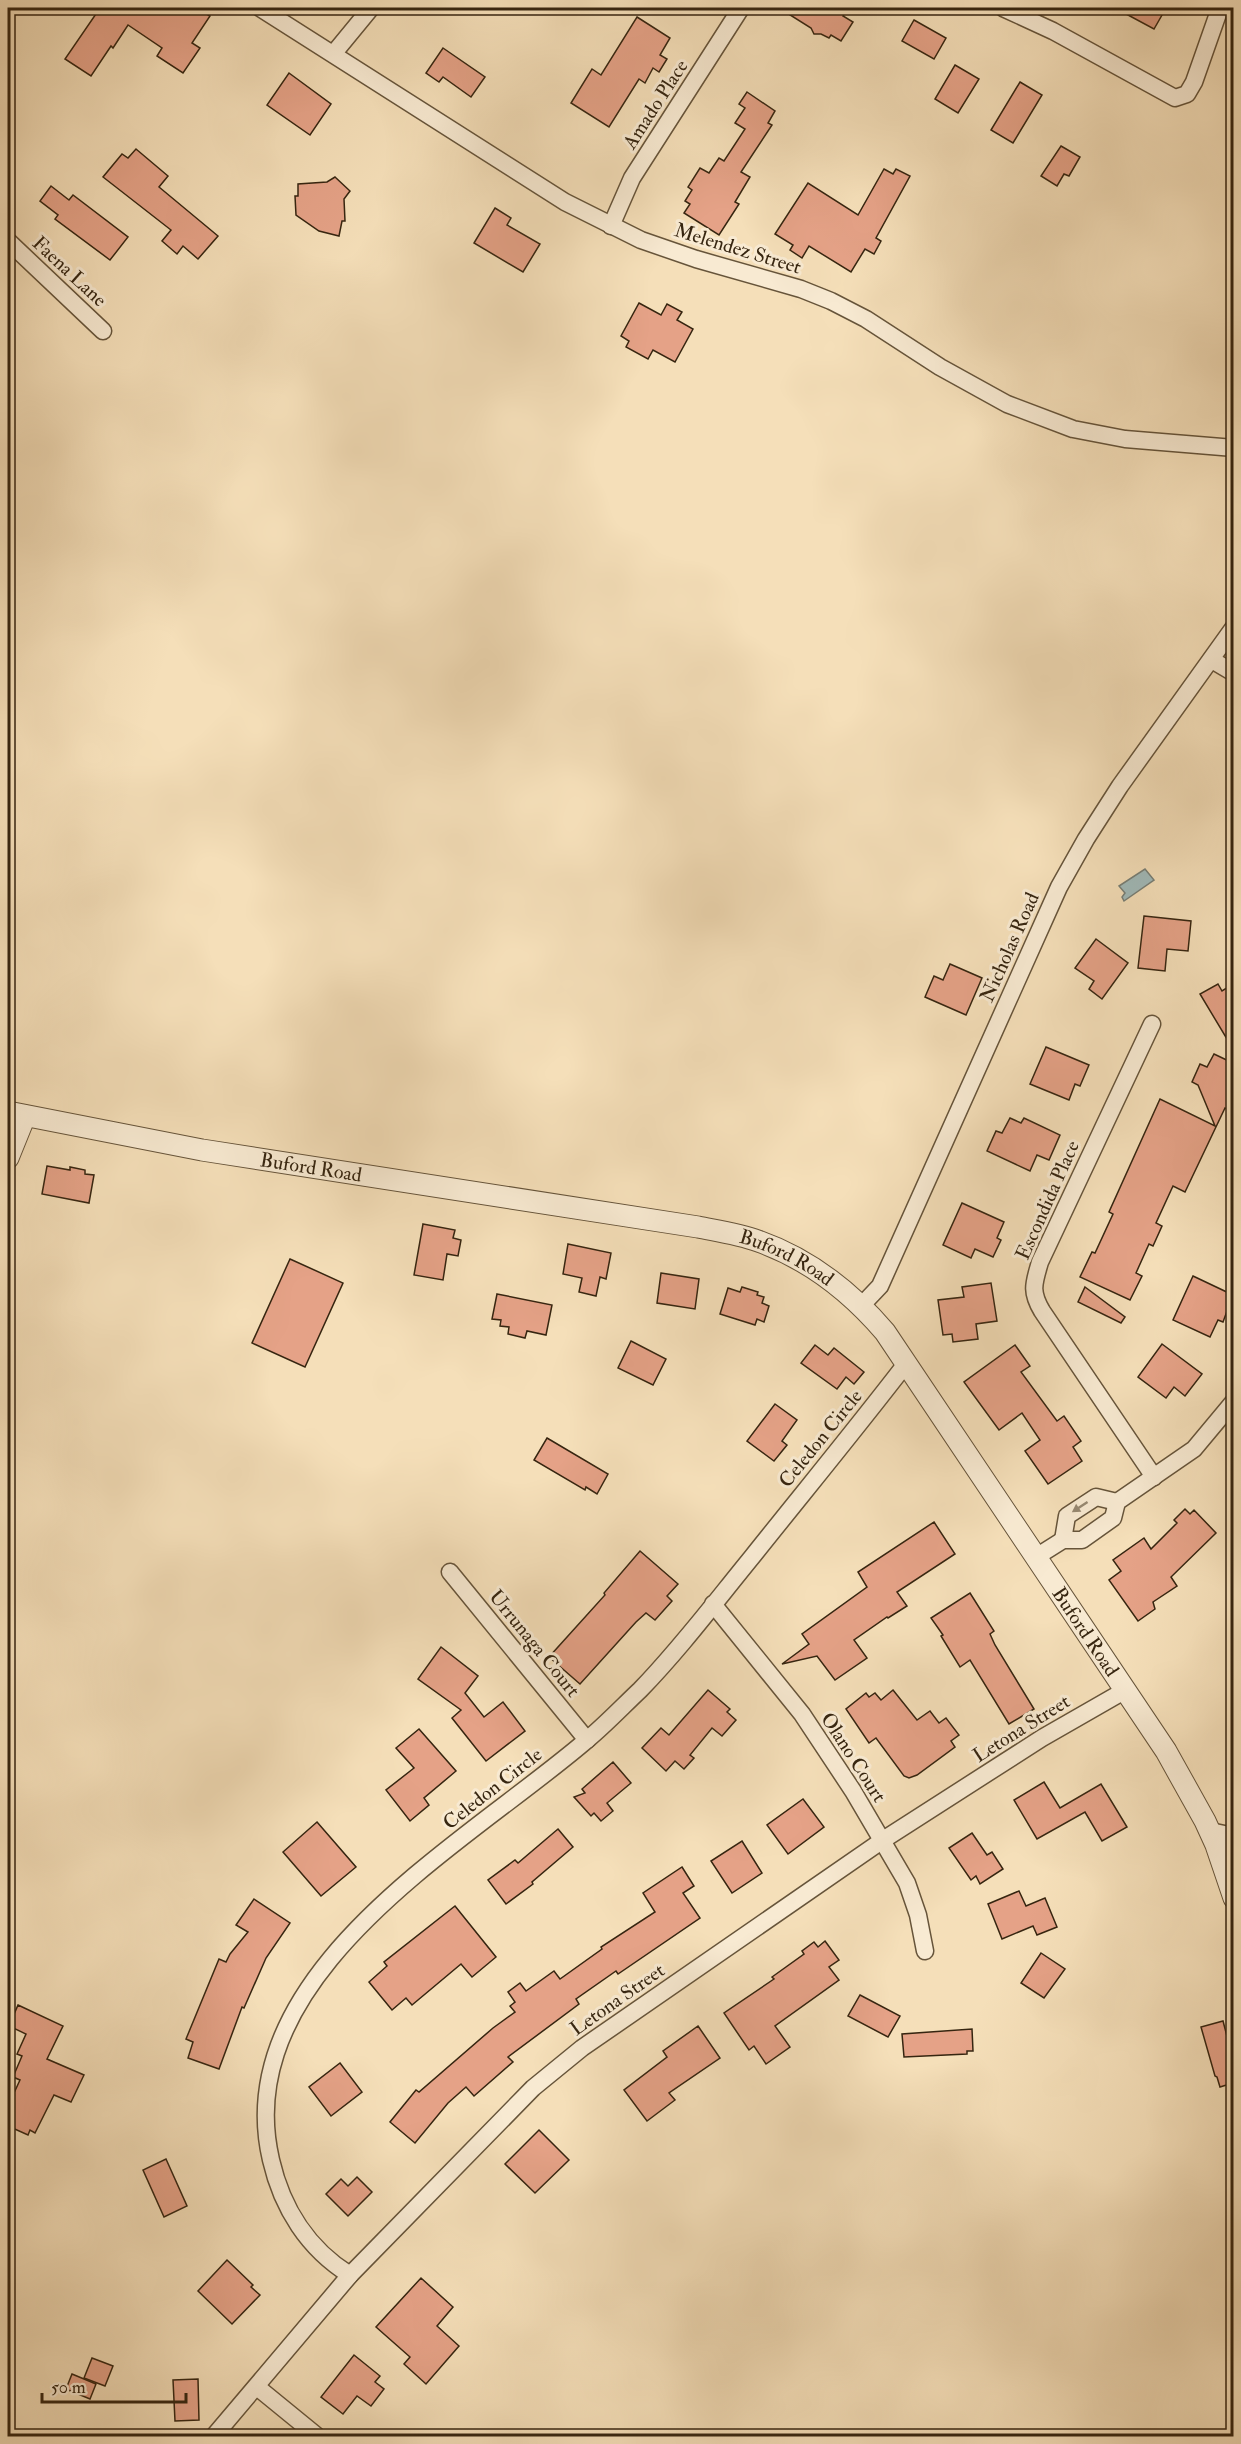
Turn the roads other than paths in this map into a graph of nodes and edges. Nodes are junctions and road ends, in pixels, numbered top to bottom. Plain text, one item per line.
1 (260, 8) edge
2 (371, 8) edge
3 (741, 8) edge
4 (1003, 8) edge
5 (1220, 8) edge
6 (334, 53) junction
7 (611, 226) junction
8 (8, 241) edge
9 (103, 331) dead end
10 (1233, 448) edge
11 (1233, 627) edge
12 (1212, 660) junction
13 (1233, 673) edge
14 (1152, 1024) dead end
15 (16, 1114) edge
16 (8, 1158) edge
17 (862, 1305) junction
18 (905, 1365) junction
19 (1233, 1401) edge
20 (1155, 1477) junction
21 (1118, 1502) junction
22 (1063, 1540) junction
23 (1036, 1557) junction
24 (450, 1572) dead end
25 (713, 1604) junction
26 (1124, 1691) junction
27 (587, 1740) junction
28 (1210, 1831) junction
29 (1233, 1836) edge
30 (883, 1840) junction
31 (1233, 1899) edge
32 (925, 1951) dead end
33 (350, 2275) junction
34 (257, 2387) junction
35 (214, 2436) edge
36 (317, 2436) edge

1 - 6 street, Melendez Street
2 - 6 street
3 - 7 street, Amado Place
4 - 5 street
6 - 7 street, Melendez Street
7 - 10 street, Melendez Street
8 - 9 street, Faena Lane
11 - 12 street, Nicholas Road
12 - 13 street
12 - 17 street, Nicholas Road
14 - 20 street, Escondida Place
15 - 16 street
15 - 17 street, Buford Road
17 - 18 street, Buford Road
18 - 23 street, Buford Road
18 - 25 street, Celedon Circle
19 - 20 street
20 - 21 street
21 - 22 street
21 -> 22 street
22 - 23 street
23 - 26 street, Buford Road
24 - 27 street, Urrunaga Court
25 - 27 street, Celedon Circle
25 - 30 street, Olano Court
26 - 28 street, Buford Road
26 - 30 street, Letona Street
27 - 33 street, Celedon Circle
28 - 29 street
28 - 31 street, Buford Road
30 - 32 street, Olano Court
30 - 33 street, Letona Street
33 - 34 street, Letona Street
34 - 35 street, Letona Street
34 - 36 street

